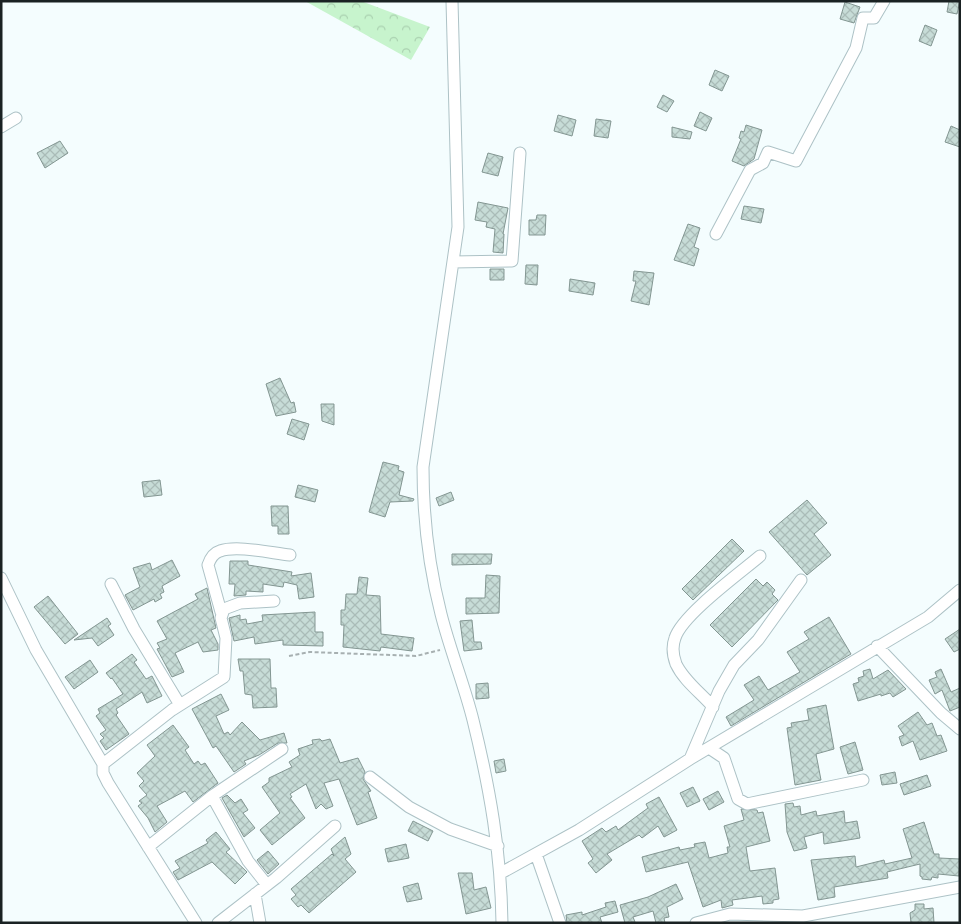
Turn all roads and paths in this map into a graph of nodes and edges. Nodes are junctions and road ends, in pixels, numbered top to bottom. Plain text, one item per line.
1 (452, 1) edge
2 (884, 1) edge
3 (16, 118) dead end
4 (1, 127) edge
5 (520, 153) dead end
6 (716, 234) dead end
7 (453, 262) junction
8 (290, 555) dead end
9 (760, 556) dead end
10 (1, 578) edge
11 (801, 580) dead end
12 (111, 584) dead end
13 (960, 590) edge
14 (274, 601) dead end
15 (221, 612) junction
16 (451, 644) junction
17 (878, 646) junction
18 (289, 656) dead end
19 (180, 705) junction
20 (713, 707) junction
21 (960, 730) edge
22 (709, 748) junction
23 (282, 750) dead end
24 (690, 760) junction
25 (103, 764) junction
26 (370, 777) dead end
27 (863, 780) dead end
28 (212, 796) junction
29 (335, 826) dead end
30 (498, 846) junction
31 (148, 847) junction
32 (536, 854) junction
33 (501, 873) junction
34 (267, 884) junction
35 (960, 887) edge
36 (255, 894) junction
37 (196, 923) edge
38 (218, 923) edge
39 (260, 923) edge
40 (502, 923) edge
41 (560, 923) edge
42 (696, 923) edge

1 - 7 street
2 - 6 street
3 - 4 street
5 - 7 street
7 - 16 street
8 - 15 street
9 - 20 street
10 - 25 street
11 - 20 street
12 - 19 street
13 - 17 street
14 - 15 street
15 - 19 street
16 - 18 path
16 - 30 street
17 - 21 street
17 - 22 street
19 - 25 street
20 - 24 street
22 - 24 street
22 - 27 street
23 - 28 street
24 - 32 street
25 - 31 street
26 - 30 street
28 - 31 street
28 - 34 street
29 - 34 street
30 - 33 street
31 - 37 street
32 - 33 street
32 - 41 street
33 - 40 street
34 - 36 street
35 - 42 street
36 - 38 street
36 - 39 street

